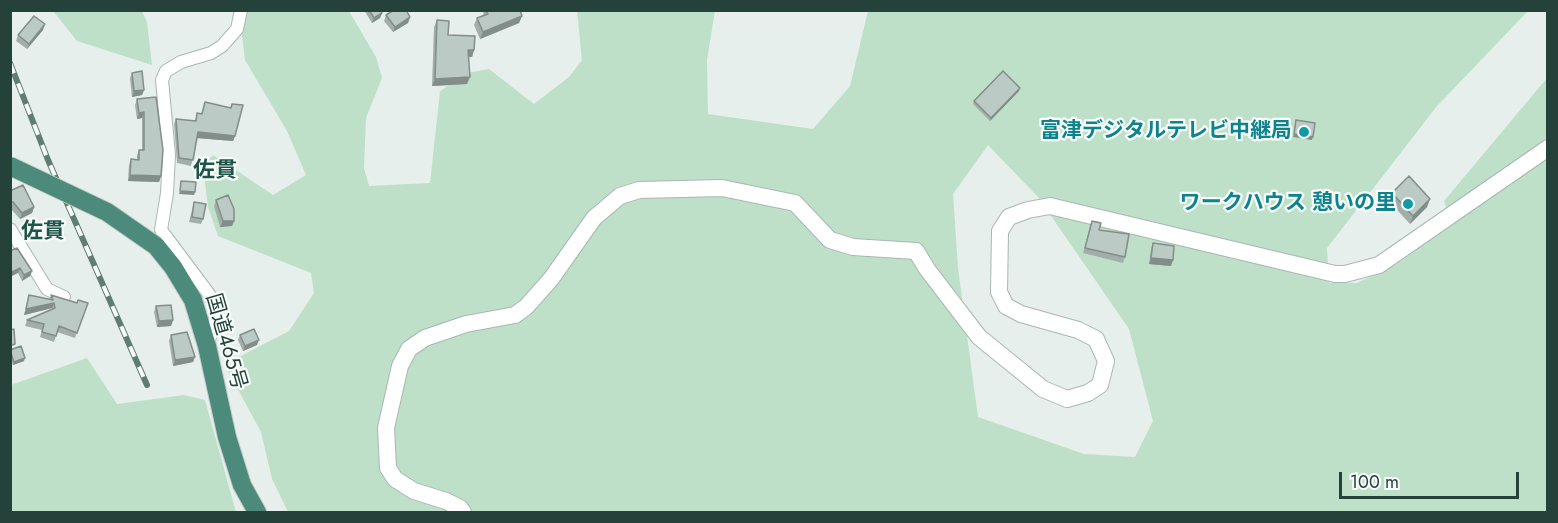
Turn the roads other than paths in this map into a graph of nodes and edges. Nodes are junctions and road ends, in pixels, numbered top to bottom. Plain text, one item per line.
1 (241, 10) edge
2 (1548, 148) edge
3 (10, 166) edge
4 (10, 229) edge
5 (64, 297) edge
6 (207, 346) junction
7 (257, 513) edge
8 (463, 513) edge

1 - 6 street
2 - 8 street
3 - 6 highway, 国道465号, bridge
4 - 5 street
6 - 7 highway, 国道465号

